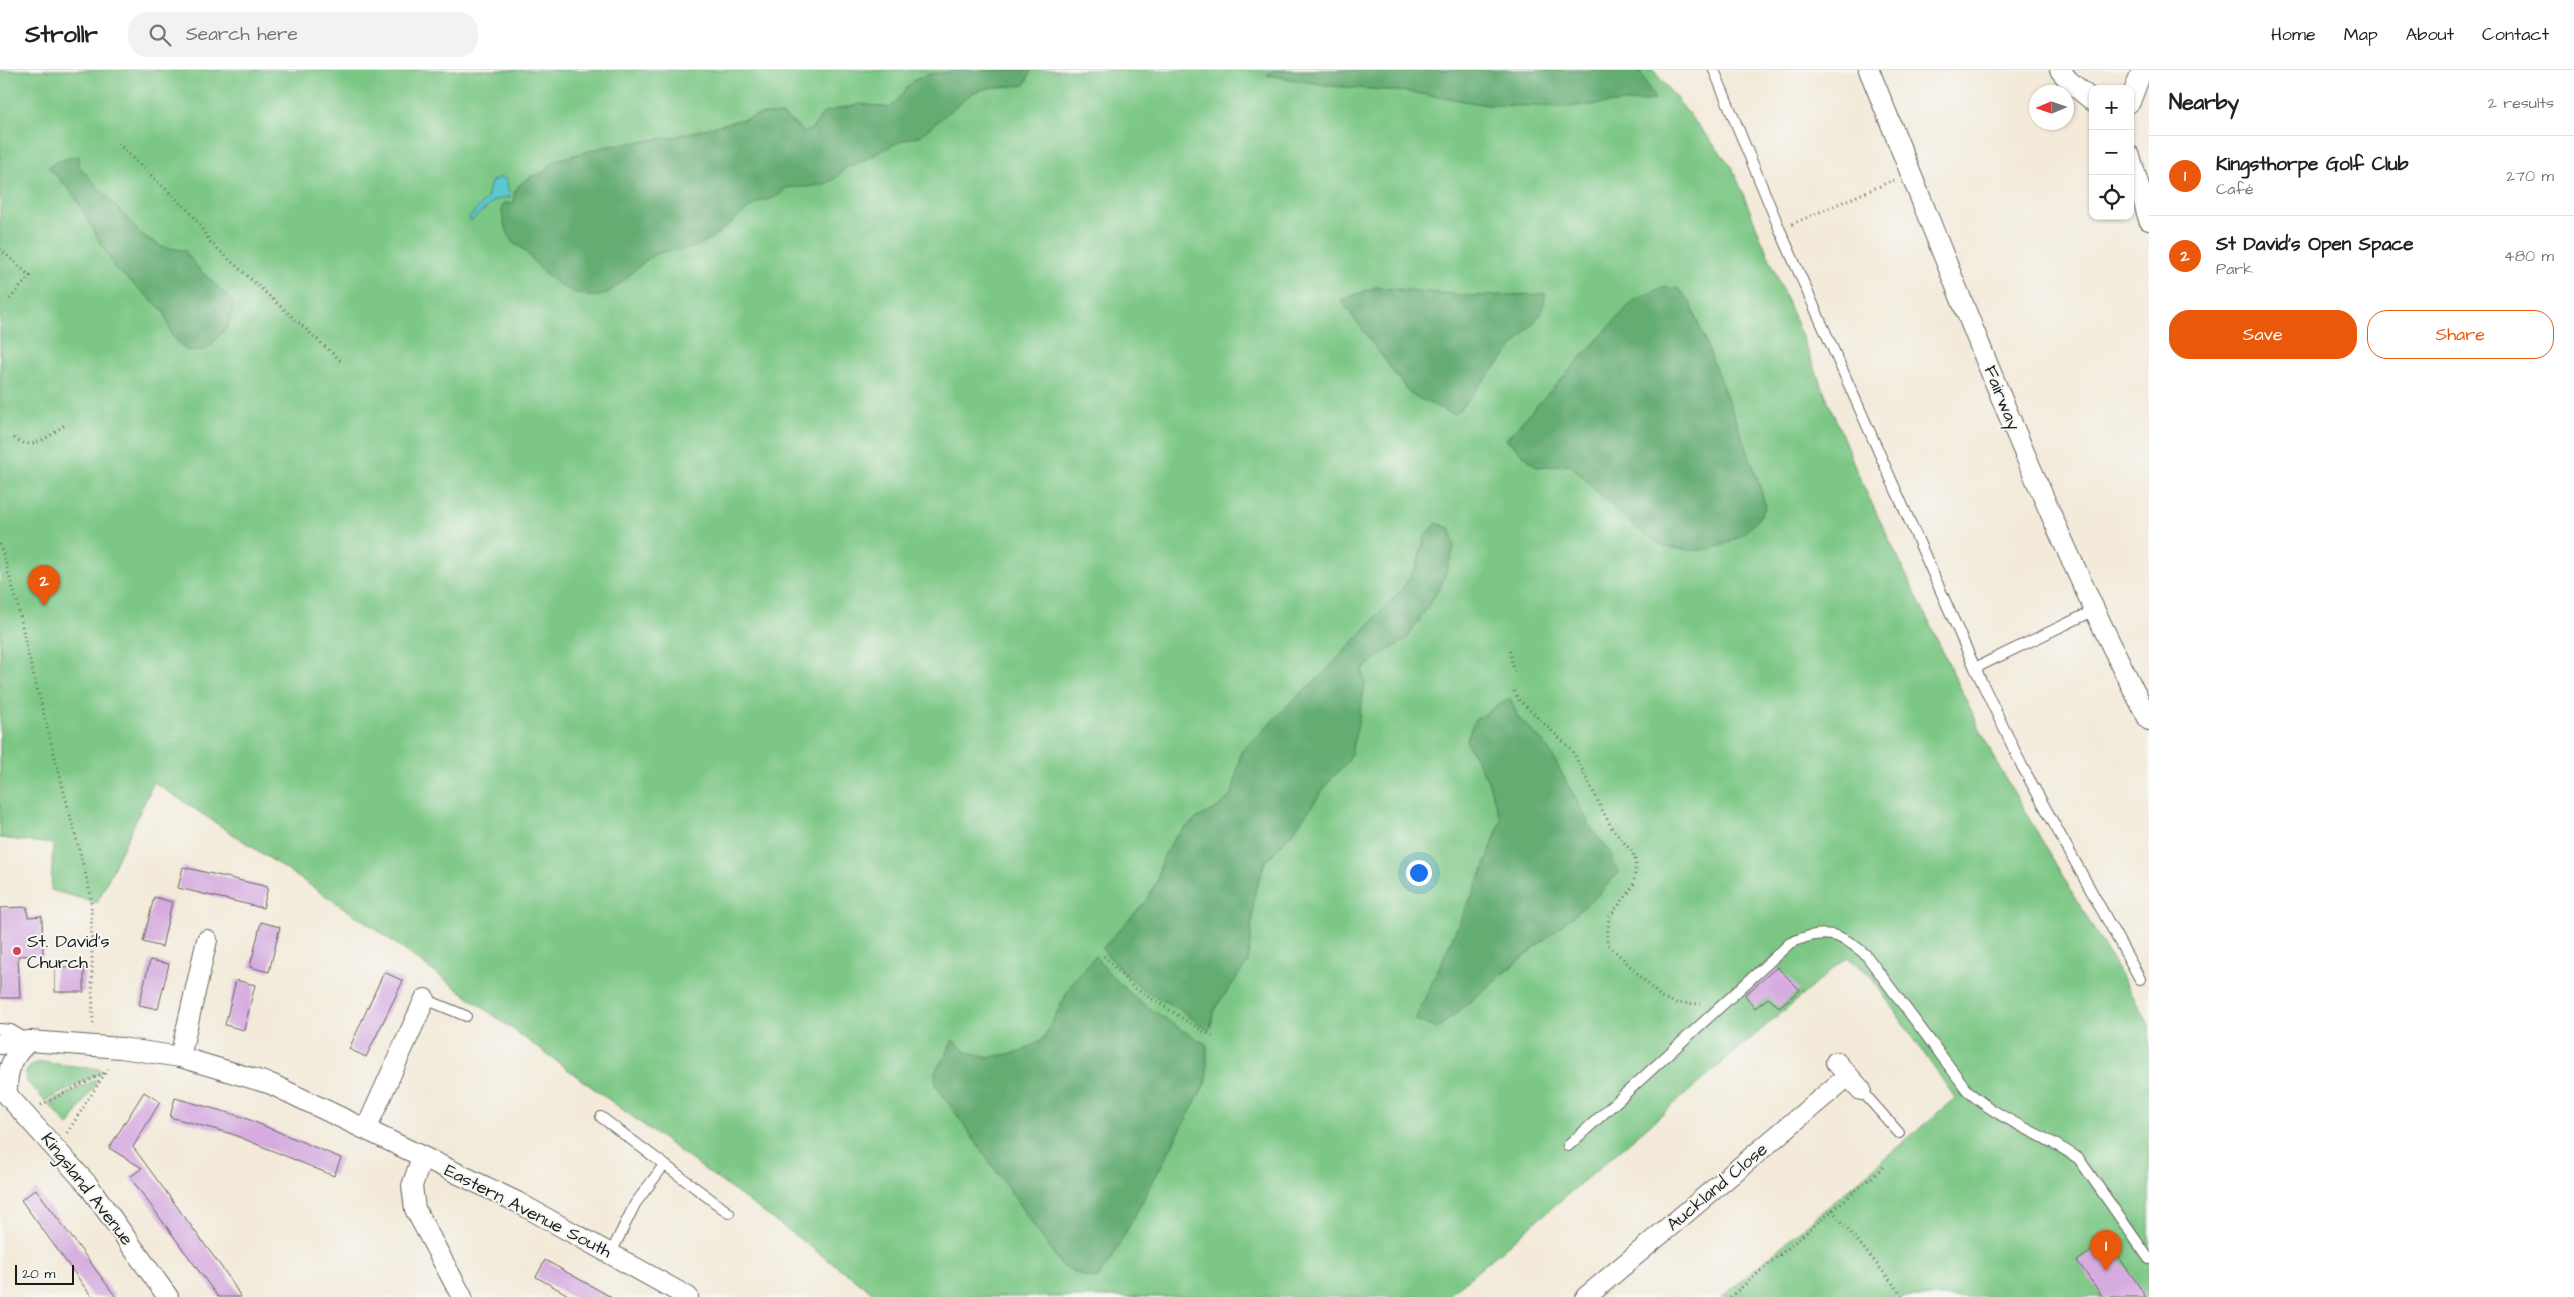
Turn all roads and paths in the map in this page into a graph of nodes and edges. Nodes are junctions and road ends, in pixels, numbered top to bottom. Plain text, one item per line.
1 (1714, 70) edge
2 (1869, 70) edge
3 (2060, 70) edge
4 (2142, 70) edge
5 (2134, 91) edge
6 (2089, 98) edge
7 (118, 144) dead end
8 (2134, 169) edge
9 (1911, 173) junction
10 (2149, 220) edge
11 (1780, 230) junction
12 (0, 250) edge
13 (10, 299) dead end
14 (342, 362) dead end
15 (66, 424) dead end
16 (14, 438) dead end
17 (0, 544) edge
18 (2093, 611) junction
19 (1510, 651) dead end
20 (1975, 668) junction
21 (1514, 674) dead end
22 (1514, 691) dead end
23 (2149, 720) edge
24 (207, 940) dead end
25 (1104, 956) dead end
26 (2140, 979) dead end
27 (425, 999) joint
28 (1703, 1004) dead end
29 (466, 1016) dead end
30 (0, 1029) edge
31 (1214, 1038) dead end
32 (30, 1041) junction
33 (0, 1044) edge
34 (93, 1045) junction
35 (121, 1048) junction
36 (180, 1057) junction
37 (105, 1073) junction
38 (1848, 1076) joint
39 (3, 1090) edge
40 (26, 1112) junction
41 (600, 1117) dead end
42 (366, 1129) junction
43 (1899, 1133) dead end
44 (1568, 1146) dead end
45 (57, 1149) junction
46 (422, 1157) junction
47 (664, 1165) junction
48 (1886, 1165) dead end
49 (1832, 1210) junction
50 (729, 1213) dead end
51 (612, 1253) junction
52 (2149, 1260) edge
53 (168, 1297) edge
54 (462, 1297) edge
55 (688, 1297) edge
56 (1586, 1297) edge
57 (1730, 1297) edge
58 (1904, 1297) edge

1 - 11 lane
2 - 9 street, Fairway
3 - 6 street
4 - 5 street
7 - 14 path
8 - 10 street
9 - 11 path
9 - 18 street, Fairway
11 - 20 lane
12 - 13 path
15 - 16 path
17 - 34 path
18 - 20 lane
18 - 23 street, Fairway
19 - 21 path
20 - 26 lane
22 - 28 path
24 - 36 street
25 - 31 path
27 - 29 lane
27 - 42 street
30 - 32 lane
32 - 33 street, Eastern Avenue South
32 - 34 street, Eastern Avenue South
32 - 39 street
34 - 35 street, Eastern Avenue South
35 - 36 street, Eastern Avenue South
35 - 37 path
36 - 42 street, Eastern Avenue South
37 - 40 path
37 - 45 path
38 - 43 lane
38 - 56 street, Auckland Close
39 - 40 street, Kingsland Avenue
40 - 45 street, Kingsland Avenue
41 - 47 lane
42 - 46 street, Eastern Avenue South
44 - 52 lane
45 - 53 street, Kingsland Avenue
46 - 51 street, Eastern Avenue South
46 - 54 street
47 - 50 lane
47 - 51 lane
48 - 49 path
49 - 57 path
49 - 58 path
51 - 55 street, Eastern Avenue South

